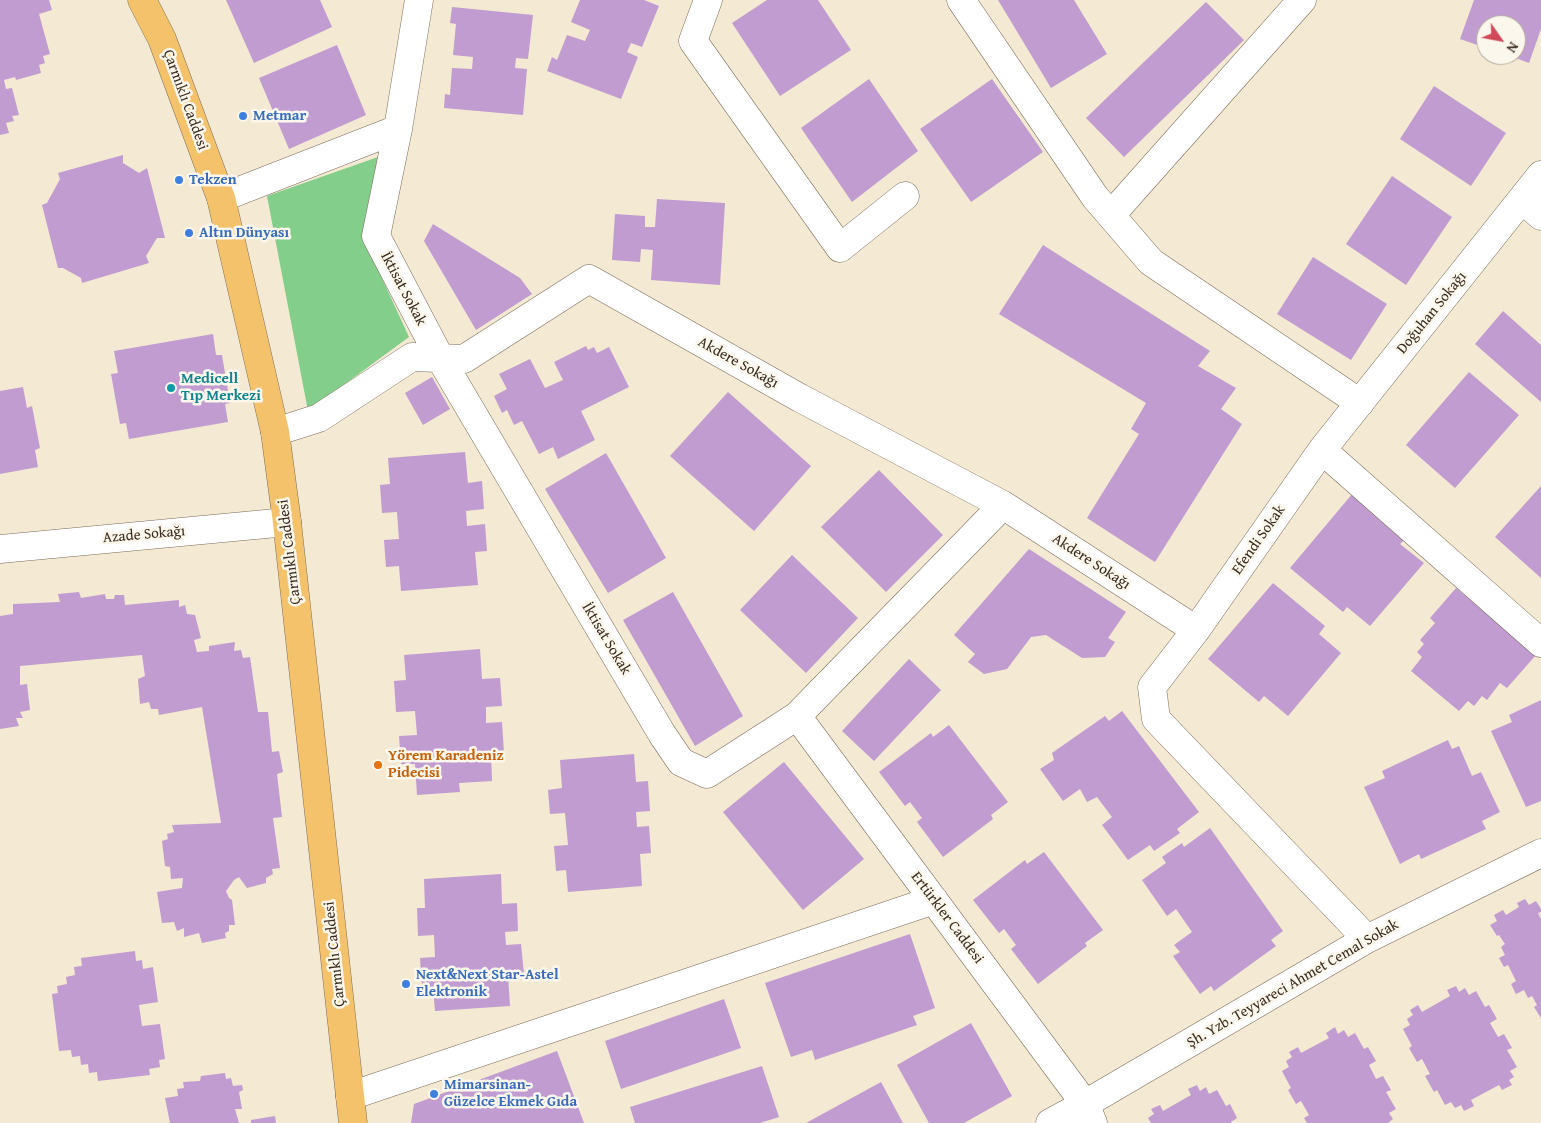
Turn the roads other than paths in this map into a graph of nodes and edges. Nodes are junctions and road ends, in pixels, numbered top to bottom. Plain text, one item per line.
1 (142, 0) edge
2 (419, 0) edge
3 (708, 0) edge
4 (961, 0) edge
5 (1302, 0) edge
6 (398, 129) junction
7 (1541, 175) edge
8 (905, 196) dead end
9 (221, 198) junction
10 (1532, 208) edge
11 (1111, 215) junction
12 (440, 358) junction
13 (1360, 403) junction
14 (275, 432) junction
15 (1322, 450) junction
16 (1003, 506) junction
17 (287, 522) junction
18 (0, 549) edge
19 (1196, 630) junction
20 (1541, 643) edge
21 (797, 716) junction
22 (1541, 854) edge
23 (934, 900) junction
24 (1367, 939) junction
25 (350, 1096) junction
26 (1089, 1114) edge
27 (353, 1123) edge
28 (1050, 1123) edge

1 - 9 main road, Çarmıklı Caddesi
2 - 6 street, İktisat Sokak
3 - 8 street
4 - 11 street
5 - 11 street
6 - 9 street
6 - 12 street, İktisat Sokak
7 - 10 street, Doğuhan Sokağı
9 - 14 main road, Çarmıklı Caddesi
10 - 13 street, Doğuhan Sokağı
11 - 13 street
12 - 14 street, Akdere Sokağı
12 - 16 street, Akdere Sokağı
12 - 21 street, İktisat Sokak
13 - 15 street, Doğuhan Sokağı
14 - 17 main road, Çarmıklı Caddesi
15 - 19 street, Efendi Sokak
15 - 20 street
16 - 19 street, Akdere Sokağı
16 - 21 street, İktisat Sokak
17 - 18 street, Azade Sokağı
17 - 25 main road, Çarmıklı Caddesi
19 - 24 street, Efendi Sokak
21 - 23 street, Ertürkler Caddesi
22 - 24 street, Şh. Yzb. Teyyareci Ahmet Cemal Sokak
23 - 25 street
23 - 26 street, Ertürkler Caddesi
24 - 26 street, Şh. Yzb. Teyyareci Ahmet Cemal Sokak
25 - 27 main road, Çarmıklı Caddesi
26 - 28 street, Şh. Yzb. Teyyareci Ahmet Cemal Sokak

